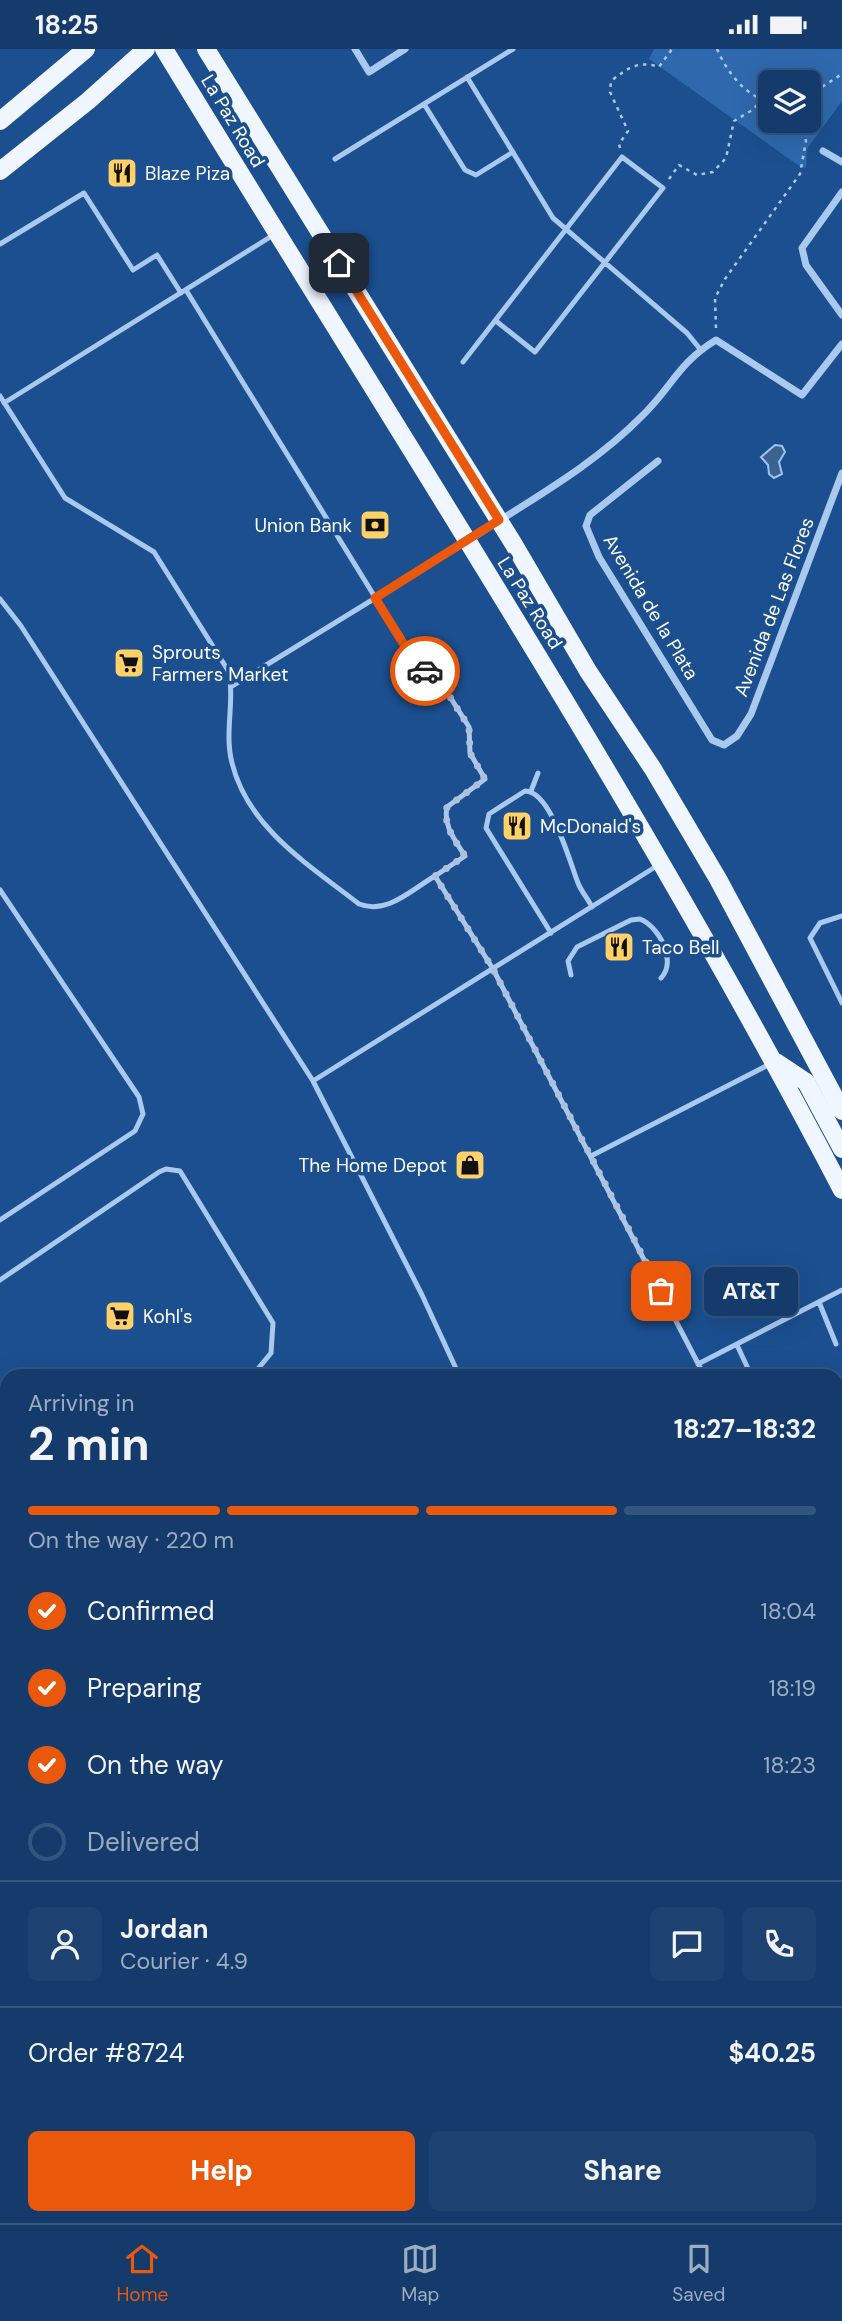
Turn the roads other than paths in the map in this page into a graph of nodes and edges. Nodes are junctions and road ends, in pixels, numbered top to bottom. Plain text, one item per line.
1 (86, 49) edge
2 (146, 49) edge
3 (164, 49) edge
4 (206, 49) edge
5 (355, 49) edge
6 (405, 49) edge
7 (513, 49) edge
8 (467, 78) junction
9 (424, 104) junction
10 (0, 121) edge
11 (823, 151) dead end
12 (513, 152) junction
13 (335, 159) dead end
14 (842, 162) edge
15 (0, 171) edge
16 (842, 191) edge
17 (566, 232) junction
18 (277, 234) junction
19 (0, 244) edge
20 (605, 264) junction
21 (184, 291) junction
22 (842, 315) edge
23 (496, 321) junction
24 (842, 344) edge
25 (700, 349) junction
26 (463, 362) dead end
27 (0, 396) edge
28 (4, 403) junction
29 (658, 461) dead end
30 (842, 473) edge
31 (499, 520) junction
32 (468, 541) junction
33 (375, 598) junction
34 (0, 599) edge
35 (232, 686) junction
36 (724, 745) joint
37 (538, 773) dead end
38 (531, 791) junction
39 (663, 863) junction
40 (435, 876) junction
41 (0, 890) edge
42 (592, 907) junction
43 (842, 916) edge
44 (551, 933) junction
45 (493, 969) junction
46 (571, 975) dead end
47 (661, 978) dead end
48 (842, 1003) edge
49 (775, 1062) junction
50 (313, 1081) junction
51 (837, 1090) edge
52 (842, 1111) edge
53 (842, 1149) edge
54 (591, 1156) junction
55 (842, 1190) edge
56 (0, 1220) edge
57 (0, 1280) edge
58 (842, 1290) edge
59 (819, 1302) junction
60 (737, 1345) junction
61 (836, 1345) dead end
62 (698, 1364) junction
63 (258, 1369) edge
64 (456, 1369) edge
65 (701, 1369) edge
66 (748, 1369) edge

1 - 10 main road
2 - 15 main road
3 - 18 main road, La Paz Road
4 - 31 main road, La Paz Road
5 - 6 street
7 - 8 lane
8 - 9 lane
8 - 12 lane
9 - 12 lane
9 - 13 lane
11 - 14 street
12 - 17 lane
16 - 22 street
17 - 20 lane
17 - 20 lane
17 - 23 lane
18 - 21 lane
18 - 32 main road, La Paz Road
19 - 21 lane
20 - 23 lane
20 - 25 lane
21 - 28 lane
21 - 33 lane
23 - 26 lane
24 - 25 street
25 - 31 street
27 - 28 lane
28 - 35 lane
29 - 36 street, Avenida de la Plata
30 - 36 street, Avenida de Las Flores
31 - 32 street
31 - 51 main road, La Paz Road
32 - 33 lane
32 - 39 main road, La Paz Road
33 - 35 lane
33 - 40 lane
34 - 50 lane
35 - 40 lane
37 - 38 lane
38 - 42 lane
38 - 44 lane
39 - 42 lane
39 - 49 main road, La Paz Road
40 - 45 lane
41 - 56 lane
42 - 44 lane
43 - 48 lane
44 - 45 lane
45 - 50 lane
45 - 54 lane
46 - 47 lane
49 - 53 main road
49 - 54 lane
49 - 55 main road, La Paz Road
50 - 64 lane
51 - 52 main road, La Paz Road
54 - 62 lane
57 - 63 lane
58 - 59 lane
59 - 60 lane
59 - 61 lane
60 - 62 lane
60 - 66 lane
62 - 65 lane

